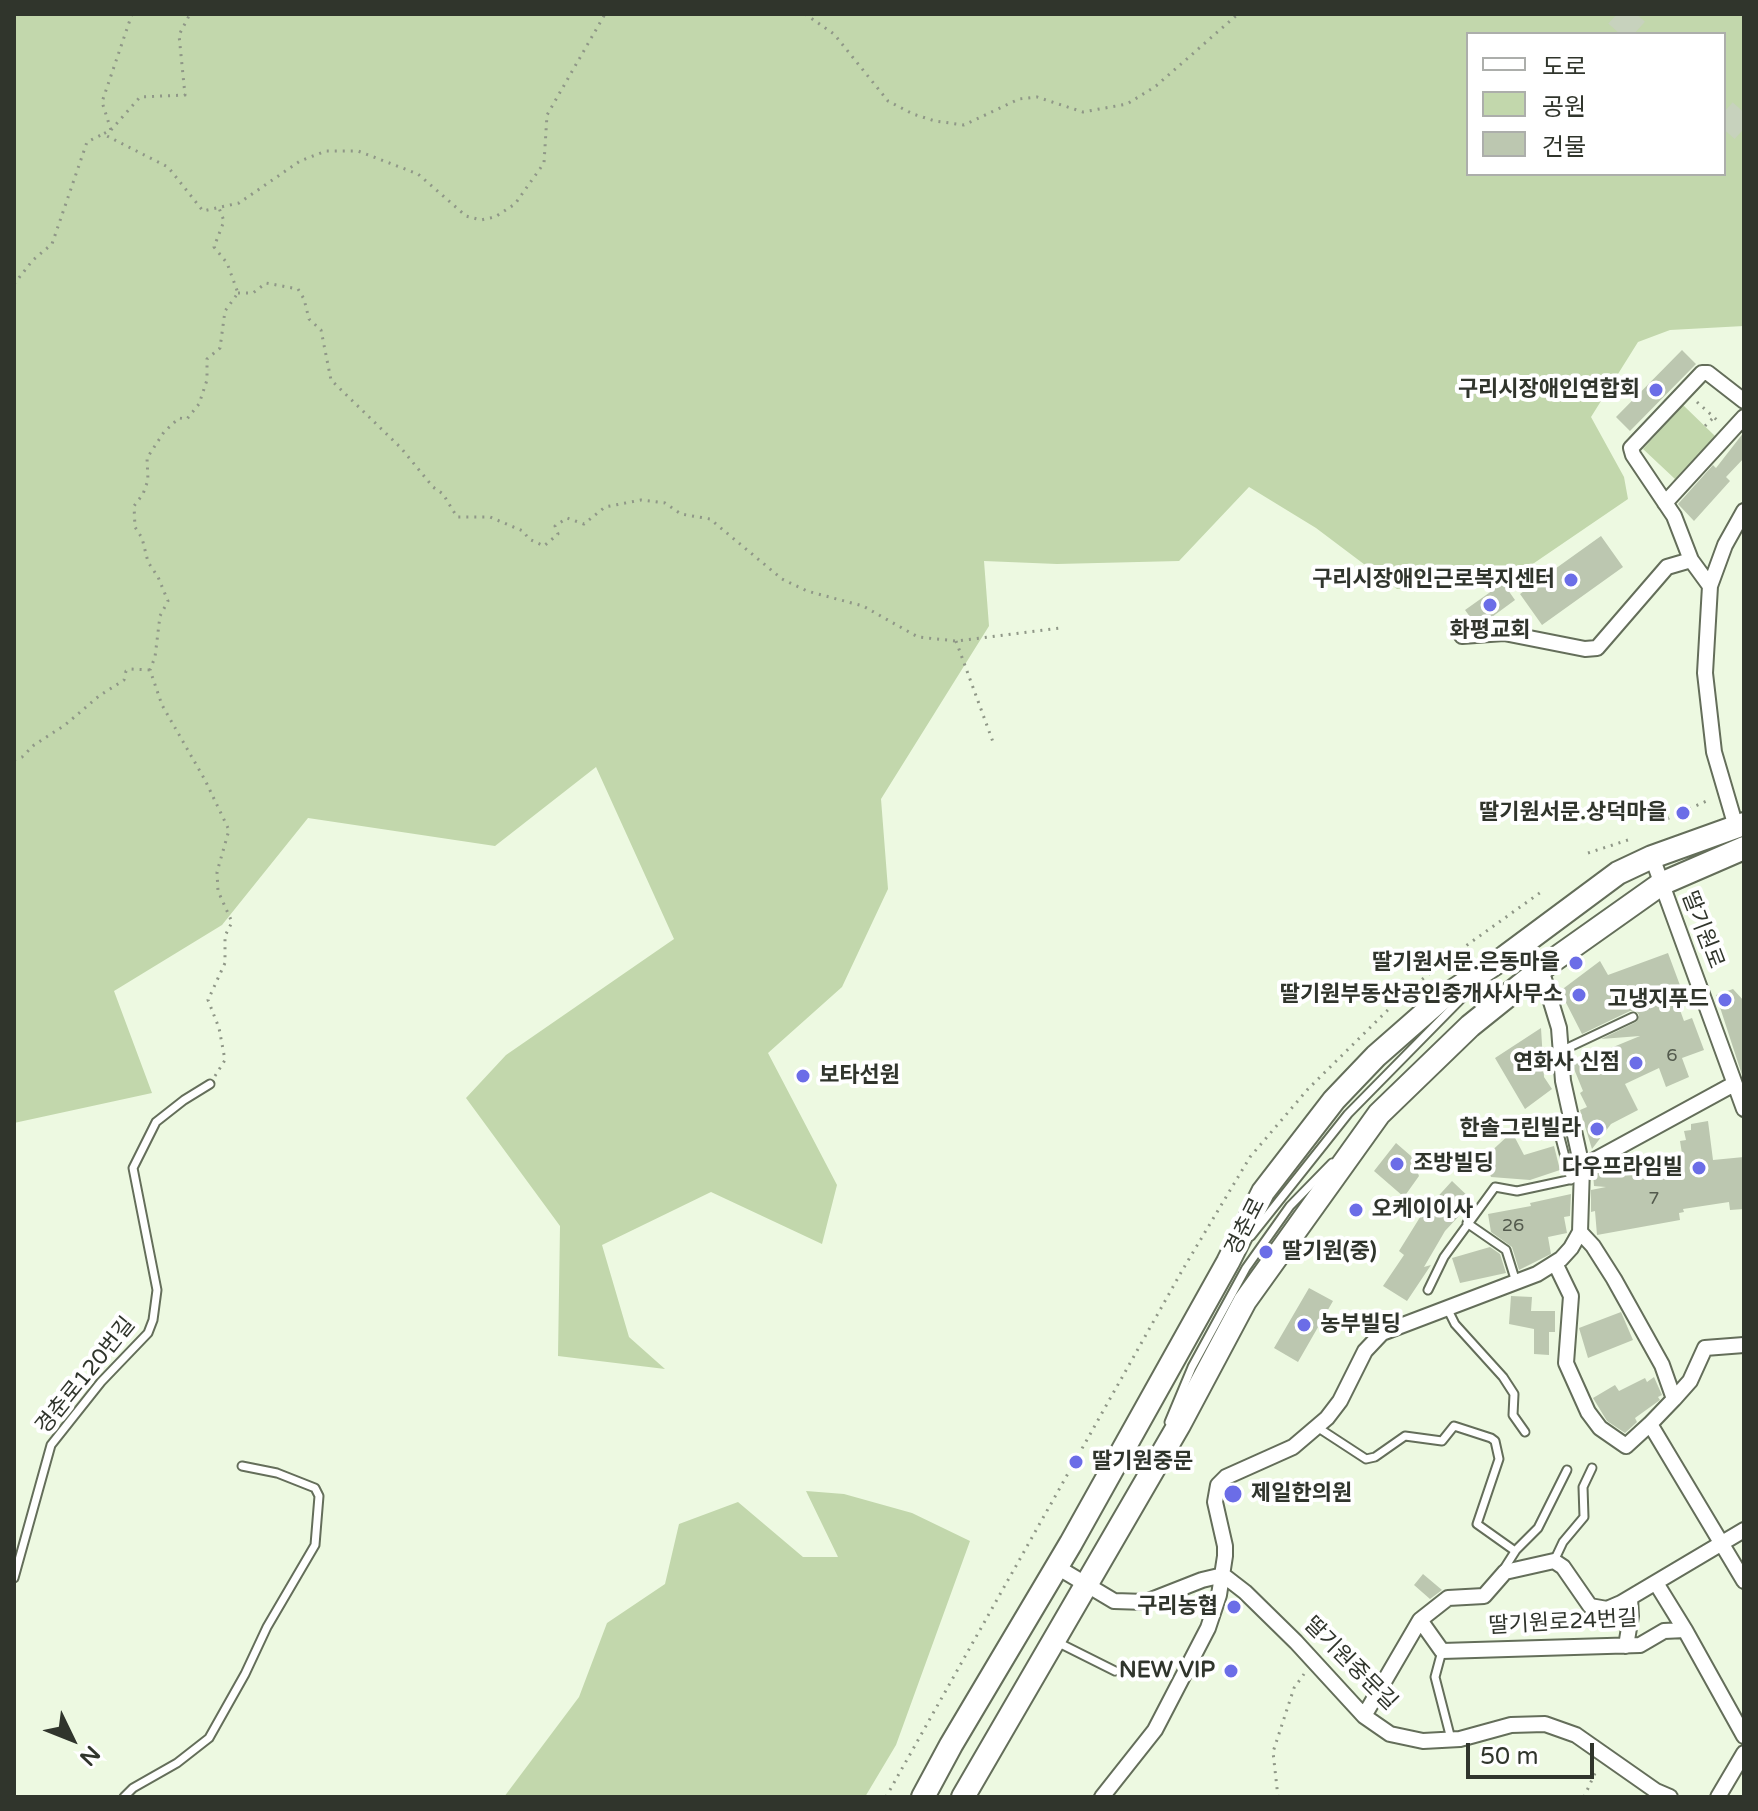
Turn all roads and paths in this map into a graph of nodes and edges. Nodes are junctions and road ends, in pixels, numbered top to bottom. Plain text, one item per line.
1 (132, 14) edge
2 (190, 14) edge
3 (605, 14) edge
4 (805, 14) edge
5 (1238, 14) edge
6 (111, 130) junction
7 (103, 134) junction
8 (219, 208) junction
9 (14, 284) edge
10 (238, 293) junction
11 (1684, 390) junction
12 (1744, 401) edge
13 (1714, 417) junction
14 (1744, 417) edge
15 (1705, 426) dead end
16 (1730, 432) junction
17 (1665, 503) junction
18 (1744, 511) edge
19 (1691, 560) junction
20 (1710, 586) junction
21 (1061, 628) dead end
22 (1462, 636) dead end
23 (956, 641) junction
24 (150, 670) junction
25 (993, 742) dead end
26 (14, 760) edge
27 (1727, 790) junction
28 (1660, 822) dead end
29 (1741, 833) edge
30 (1628, 840) dead end
31 (1588, 853) dead end
32 (1652, 857) junction
33 (1661, 884) junction
34 (1541, 969) junction
35 (1633, 1017) dead end
36 (1561, 1051) junction
37 (210, 1084) joint
38 (1734, 1084) junction
39 (1744, 1109) edge
40 (1557, 1126) dead end
41 (1578, 1175) junction
42 (1467, 1223) junction
43 (1580, 1232) junction
44 (1555, 1263) junction
45 (1516, 1282) junction
46 (1428, 1290) dead end
47 (1447, 1308) junction
48 (1744, 1345) edge
49 (1674, 1399) junction
50 (1650, 1424) junction
51 (1317, 1427) junction
52 (1525, 1432) dead end
53 (242, 1466) dead end
54 (1592, 1468) dead end
55 (1567, 1470) dead end
56 (1744, 1530) edge
57 (1723, 1542) junction
58 (1515, 1551) junction
59 (1554, 1561) junction
60 (1057, 1567) junction
61 (1501, 1574) junction
62 (1223, 1575) junction
63 (14, 1578) edge
64 (1744, 1581) edge
65 (1086, 1583) junction
66 (1656, 1583) junction
67 (1630, 1598) junction
68 (1420, 1620) junction
69 (1685, 1630) junction
70 (1053, 1640) junction
71 (1626, 1646) junction
72 (1442, 1651) junction
73 (1314, 1661) junction
74 (1115, 1671) dead end
75 (1364, 1716) junction
76 (1744, 1736) edge
77 (1451, 1739) junction
78 (1744, 1753) edge
79 (1604, 1755) junction
80 (124, 1797) edge
81 (923, 1797) edge
82 (963, 1797) edge
83 (1102, 1797) edge
84 (1278, 1797) edge
85 (1584, 1797) edge
86 (1670, 1797) edge
87 (1718, 1797) edge

1 - 6 path
2 - 6 path
3 - 8 path
4 - 5 path
6 - 7 path
7 - 8 path
7 - 9 path
8 - 10 path
10 - 23 path
10 - 24 path
11 - 12 street
11 - 13 path
11 - 17 street
13 - 15 path
13 - 16 path
14 - 16 street
16 - 17 street
17 - 19 street
18 - 20 street
19 - 20 street
19 - 22 street
20 - 27 street
21 - 23 path
23 - 25 path
24 - 26 path
24 - 37 path
27 - 28 path
27 - 29 street
29 - 32 main road, 경춘로
29 - 33 main road, 경춘로
30 - 31 path
32 - 33 street, 딸기원로
32 - 60 main road, 경춘로
33 - 34 main road, 경춘로
33 - 38 street, 딸기원로
34 - 36 street
34 - 65 main road, 경춘로
35 - 36 lane
36 - 41 street
37 - 63 lane, 경춘로120번길
38 - 39 street, 딸기원로
38 - 41 street
40 - 41 lane
41 - 42 lane
41 - 43 street
42 - 45 lane
42 - 46 lane
43 - 44 street
43 - 49 street
44 - 45 street
44 - 50 street
45 - 47 street
47 - 51 street
47 - 52 lane
48 - 49 street
49 - 50 street
50 - 57 street
51 - 58 lane
51 - 62 street
53 - 80 lane
54 - 59 lane
55 - 58 lane, 딸기원로24번길
56 - 57 street, 딸기원로24번길
57 - 64 street
57 - 66 street, 딸기원로24번길
58 - 61 lane, 딸기원로24번길
59 - 61 street, 딸기원로24번길
59 - 67 street, 딸기원로24번길
60 - 65 street
60 - 81 main road, 경춘로
61 - 68 street, 딸기원로24번길
62 - 65 street
62 - 73 street, 딸기원중문길
62 - 83 street
65 - 70 main road, 경춘로
66 - 67 street, 딸기원로24번길
66 - 69 street, 딸기원로24번길
67 - 71 street
68 - 72 street
68 - 75 street, 딸기원로24번길
69 - 71 street, 딸기원로24번길
69 - 76 street, 딸기원로24번길
70 - 74 lane
70 - 82 main road, 경춘로
71 - 72 street, 딸기원로24번길
72 - 77 lane
73 - 75 street, 딸기원중문길
73 - 84 path
75 - 77 street, 딸기원중문길
77 - 79 street, 딸기원중문길
78 - 87 street
79 - 85 path
79 - 86 street, 딸기원중문길

